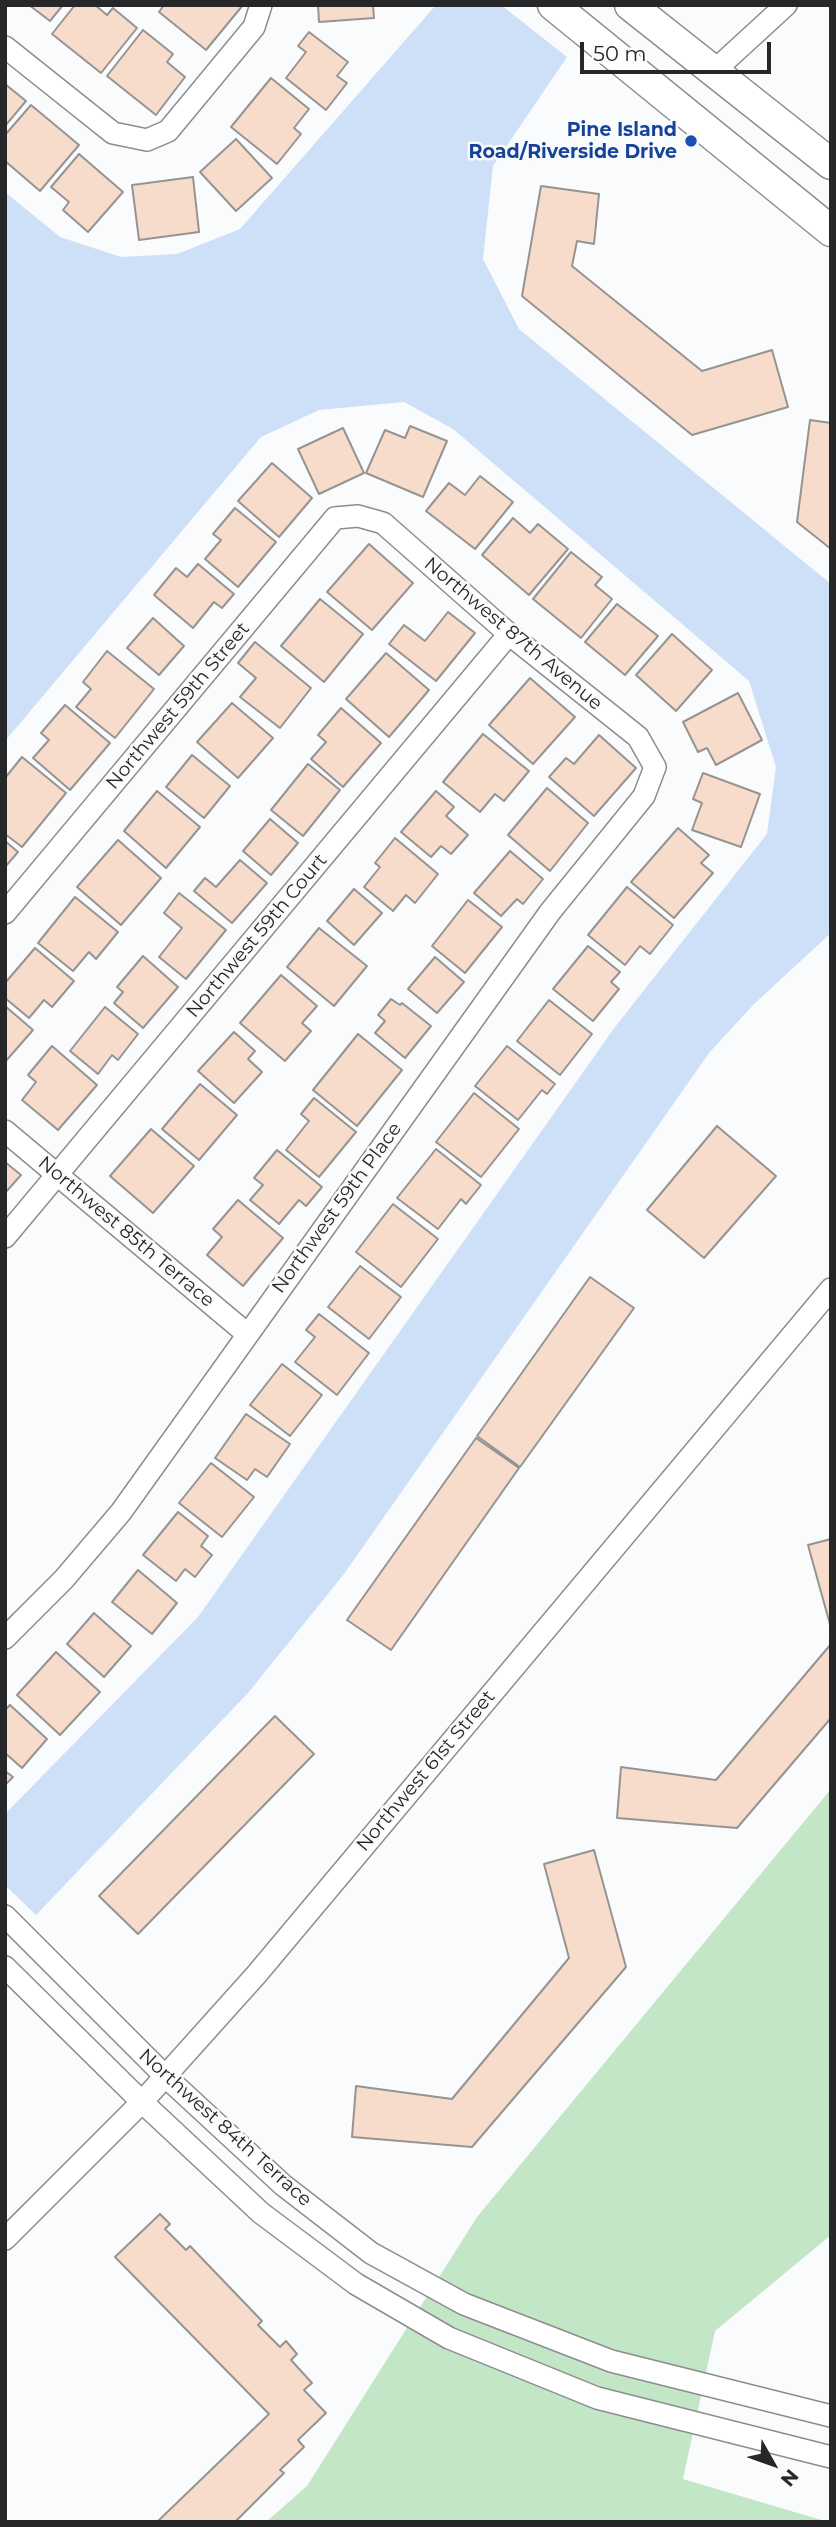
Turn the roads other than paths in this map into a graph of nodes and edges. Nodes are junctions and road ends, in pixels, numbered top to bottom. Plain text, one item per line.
1 (261, 5) edge
2 (553, 5) edge
3 (630, 5) edge
4 (783, 8) edge
5 (5, 47) edge
6 (714, 71) junction
7 (831, 164) edge
8 (831, 231) edge
9 (358, 516) joint
10 (509, 634) junction
11 (655, 767) joint
12 (5, 913) edge
13 (5, 1131) edge
14 (57, 1175) junction
15 (5, 1237) edge
16 (831, 1289) edge
17 (246, 1333) junction
18 (5, 1639) edge
19 (5, 1916) edge
20 (5, 1967) edge
21 (165, 2076) junction
22 (142, 2102) junction
23 (5, 2239) edge
24 (831, 2416) edge
25 (831, 2457) edge

1 - 5 street
2 - 8 main road
3 - 6 main road
4 - 6 street
6 - 7 main road
9 - 10 street, Northwest 87th Avenue
9 - 12 street, Northwest 59th Street
10 - 11 street, Northwest 87th Avenue
10 - 14 street, Northwest 59th Court
11 - 17 street, Northwest 59th Place
13 - 14 street, Northwest 85th Terrace
14 - 15 street, Northwest 59th Court
14 - 17 street, Northwest 85th Terrace
16 - 21 street, Northwest 61st Street
17 - 18 street, Northwest 59th Place
19 - 21 street, Northwest 84th Terrace
20 - 22 street, Northwest 84th Terrace
21 - 22 street, Northwest 61st Street
21 - 24 street, Northwest 84th Terrace
22 - 23 street, Northwest 61st Street
22 - 25 street, Northwest 84th Terrace

